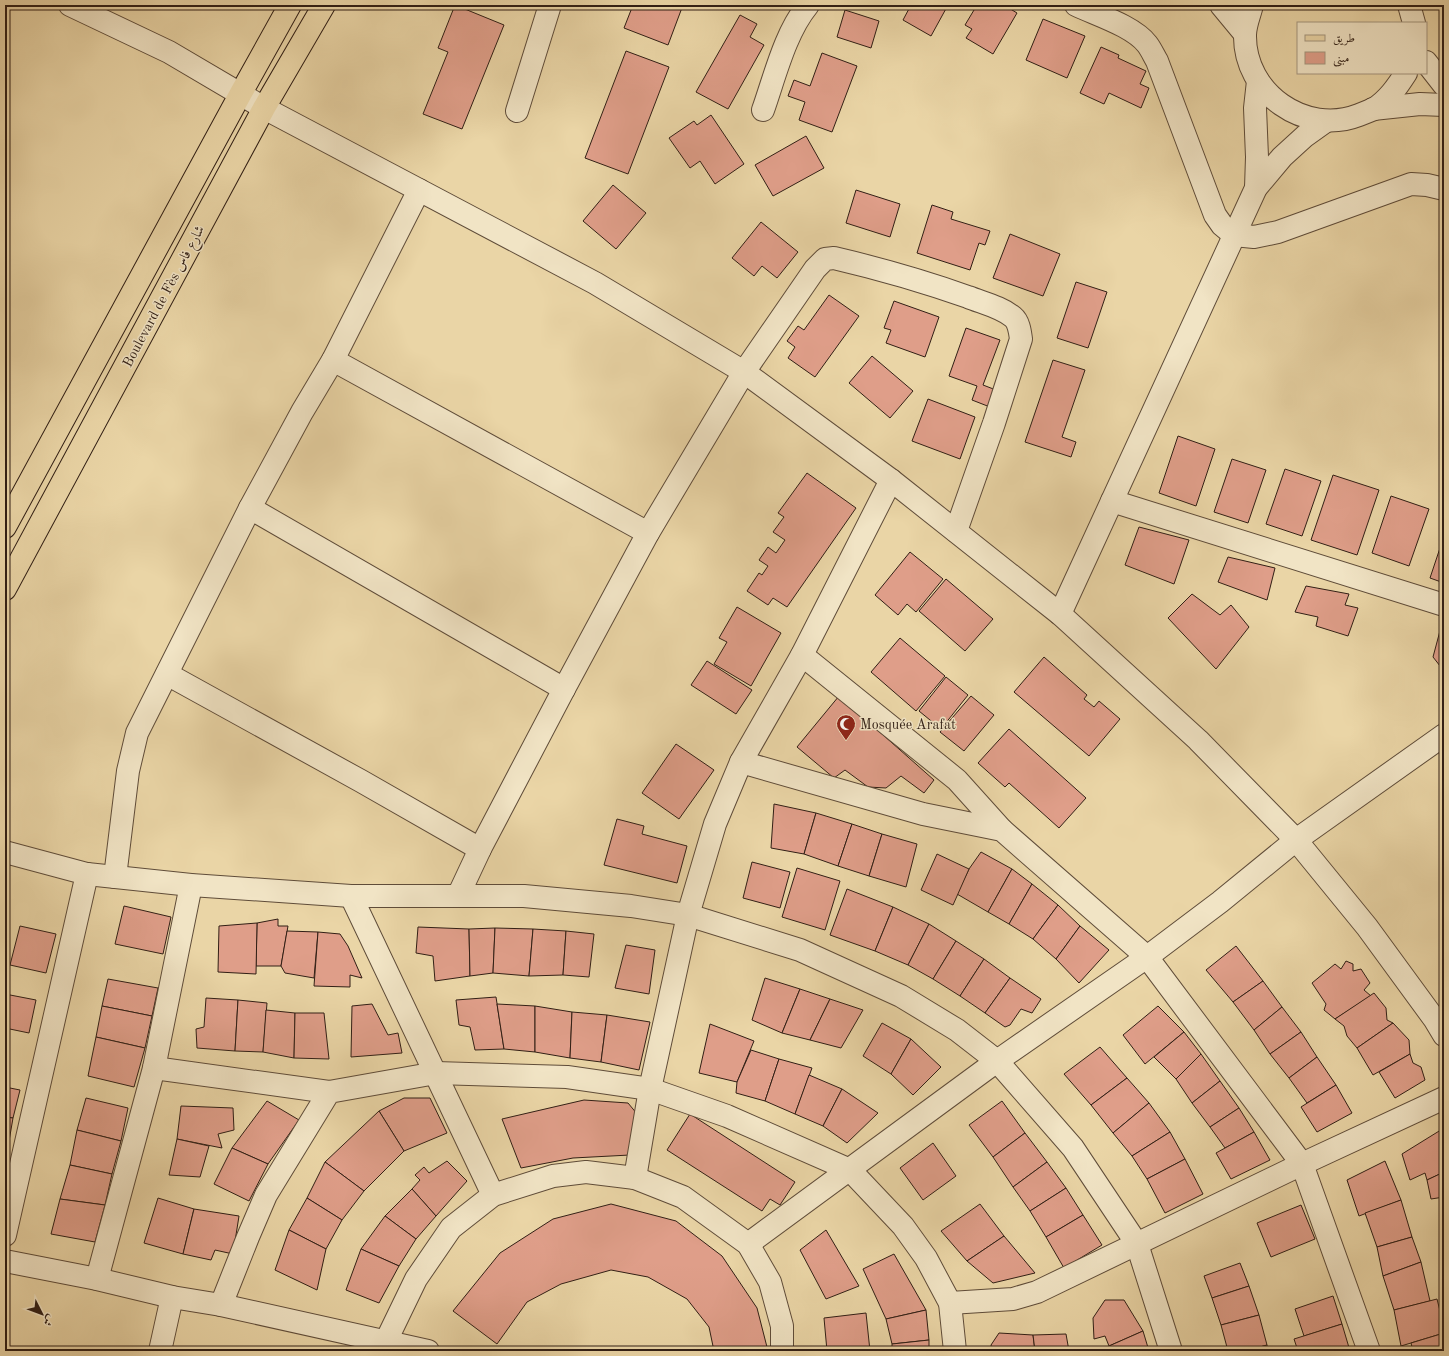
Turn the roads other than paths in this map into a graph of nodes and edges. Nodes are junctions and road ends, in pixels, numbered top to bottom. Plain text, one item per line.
1 (70, 5) edge
2 (290, 5) edge
3 (324, 5) edge
4 (550, 5) edge
5 (808, 5) edge
6 (1076, 5) edge
7 (1221, 5) edge
8 (1252, 5) edge
9 (1409, 5) edge
10 (1414, 22) edge
11 (1245, 34) junction
12 (1427, 63) edge
13 (1405, 74) edge
14 (1258, 81) junction
15 (1444, 85) edge
16 (241, 93) junction
17 (1444, 105) edge
18 (264, 108) junction
19 (1373, 109) junction
20 (763, 110) dead end
21 (517, 111) dead end
22 (1326, 121) junction
23 (1256, 188) junction
24 (1444, 189) edge
25 (419, 190) junction
26 (1234, 235) junction
27 (333, 360) junction
28 (744, 372) junction
29 (891, 480) junction
30 (1112, 501) junction
31 (250, 508) junction
32 (5, 527) edge
33 (956, 531) junction
34 (648, 533) junction
35 (5, 589) edge
36 (1444, 605) edge
37 (1060, 614) junction
38 (802, 655) junction
39 (167, 674) junction
40 (564, 689) junction
41 (1444, 735) edge
42 (741, 762) junction
43 (1002, 830) junction
44 (1296, 840) junction
45 (480, 849) junction
46 (5, 852) edge
47 (87, 874) junction
48 (116, 877) junction
49 (191, 885) junction
50 (351, 896) junction
51 (458, 896) junction
52 (688, 914) junction
53 (1147, 957) junction
54 (1444, 1035) edge
55 (997, 1061) junction
56 (154, 1068) junction
57 (436, 1073) junction
58 (650, 1089) junction
59 (329, 1092) junction
60 (1444, 1098) edge
61 (1302, 1164) junction
62 (850, 1170) junction
63 (635, 1178) junction
64 (493, 1195) junction
65 (5, 1235) edge
66 (748, 1244) junction
67 (1137, 1244) junction
68 (5, 1261) edge
69 (97, 1279) junction
70 (172, 1297) junction
71 (950, 1303) junction
72 (221, 1305) junction
73 (386, 1342) junction
74 (421, 1350) edge
75 (160, 1351) edge
76 (782, 1351) edge
77 (955, 1351) edge
78 (1171, 1351) edge
79 (1369, 1351) edge

1 - 16 street
2 - 16 main road, Boulevard de Fès شارع فاس
3 - 18 main road, Boulevard de Fès شارع فاس
4 - 21 street
5 - 20 street
6 - 26 street
7 - 11 street
8 - 11 street
9 - 10 street
11 - 14 street
12 - 15 street
13 - 19 street
14 - 22 street
14 - 23 street
16 - 18 street
16 - 32 main road, Boulevard de Fès شارع فاس
17 - 19 street
18 - 25 street
18 - 35 main road, Boulevard de Fès شارع فاس
19 - 22 street
22 - 23 street
23 - 26 street
24 - 26 street
25 - 27 street
25 - 28 street
26 - 30 street
27 - 31 street
27 - 34 street
28 - 29 street
28 - 33 street
28 - 34 street
29 - 33 street
29 - 38 street
30 - 36 street
30 - 37 street
31 - 39 street
31 - 40 street
33 - 37 street
34 - 40 street
37 - 44 street
38 - 42 street
38 - 43 street
39 - 45 street
39 - 48 street
40 - 45 street
41 - 44 street
42 - 43 street
42 - 52 street
43 - 53 street
44 - 53 street
44 - 54 street
45 - 51 street
46 - 47 street
47 - 48 street
47 - 65 street
48 - 49 street
49 - 50 street
49 - 56 street
50 - 51 street
50 - 57 street
51 - 52 street
52 - 55 street
52 - 58 street
53 - 55 street
53 - 61 street
55 - 62 street
55 - 67 street
56 - 59 street
56 - 69 street
57 - 58 street
57 - 59 street
57 - 64 street
58 - 62 street
58 - 63 street
59 - 72 street
60 - 61 street
61 - 67 street
61 - 79 street
62 - 66 street
62 - 71 street
63 - 64 street
63 - 66 street
64 - 73 street
66 - 76 street
67 - 71 street
67 - 78 street
68 - 69 street
69 - 70 street
70 - 72 street
70 - 75 street
71 - 77 street
72 - 73 street
73 - 74 street

